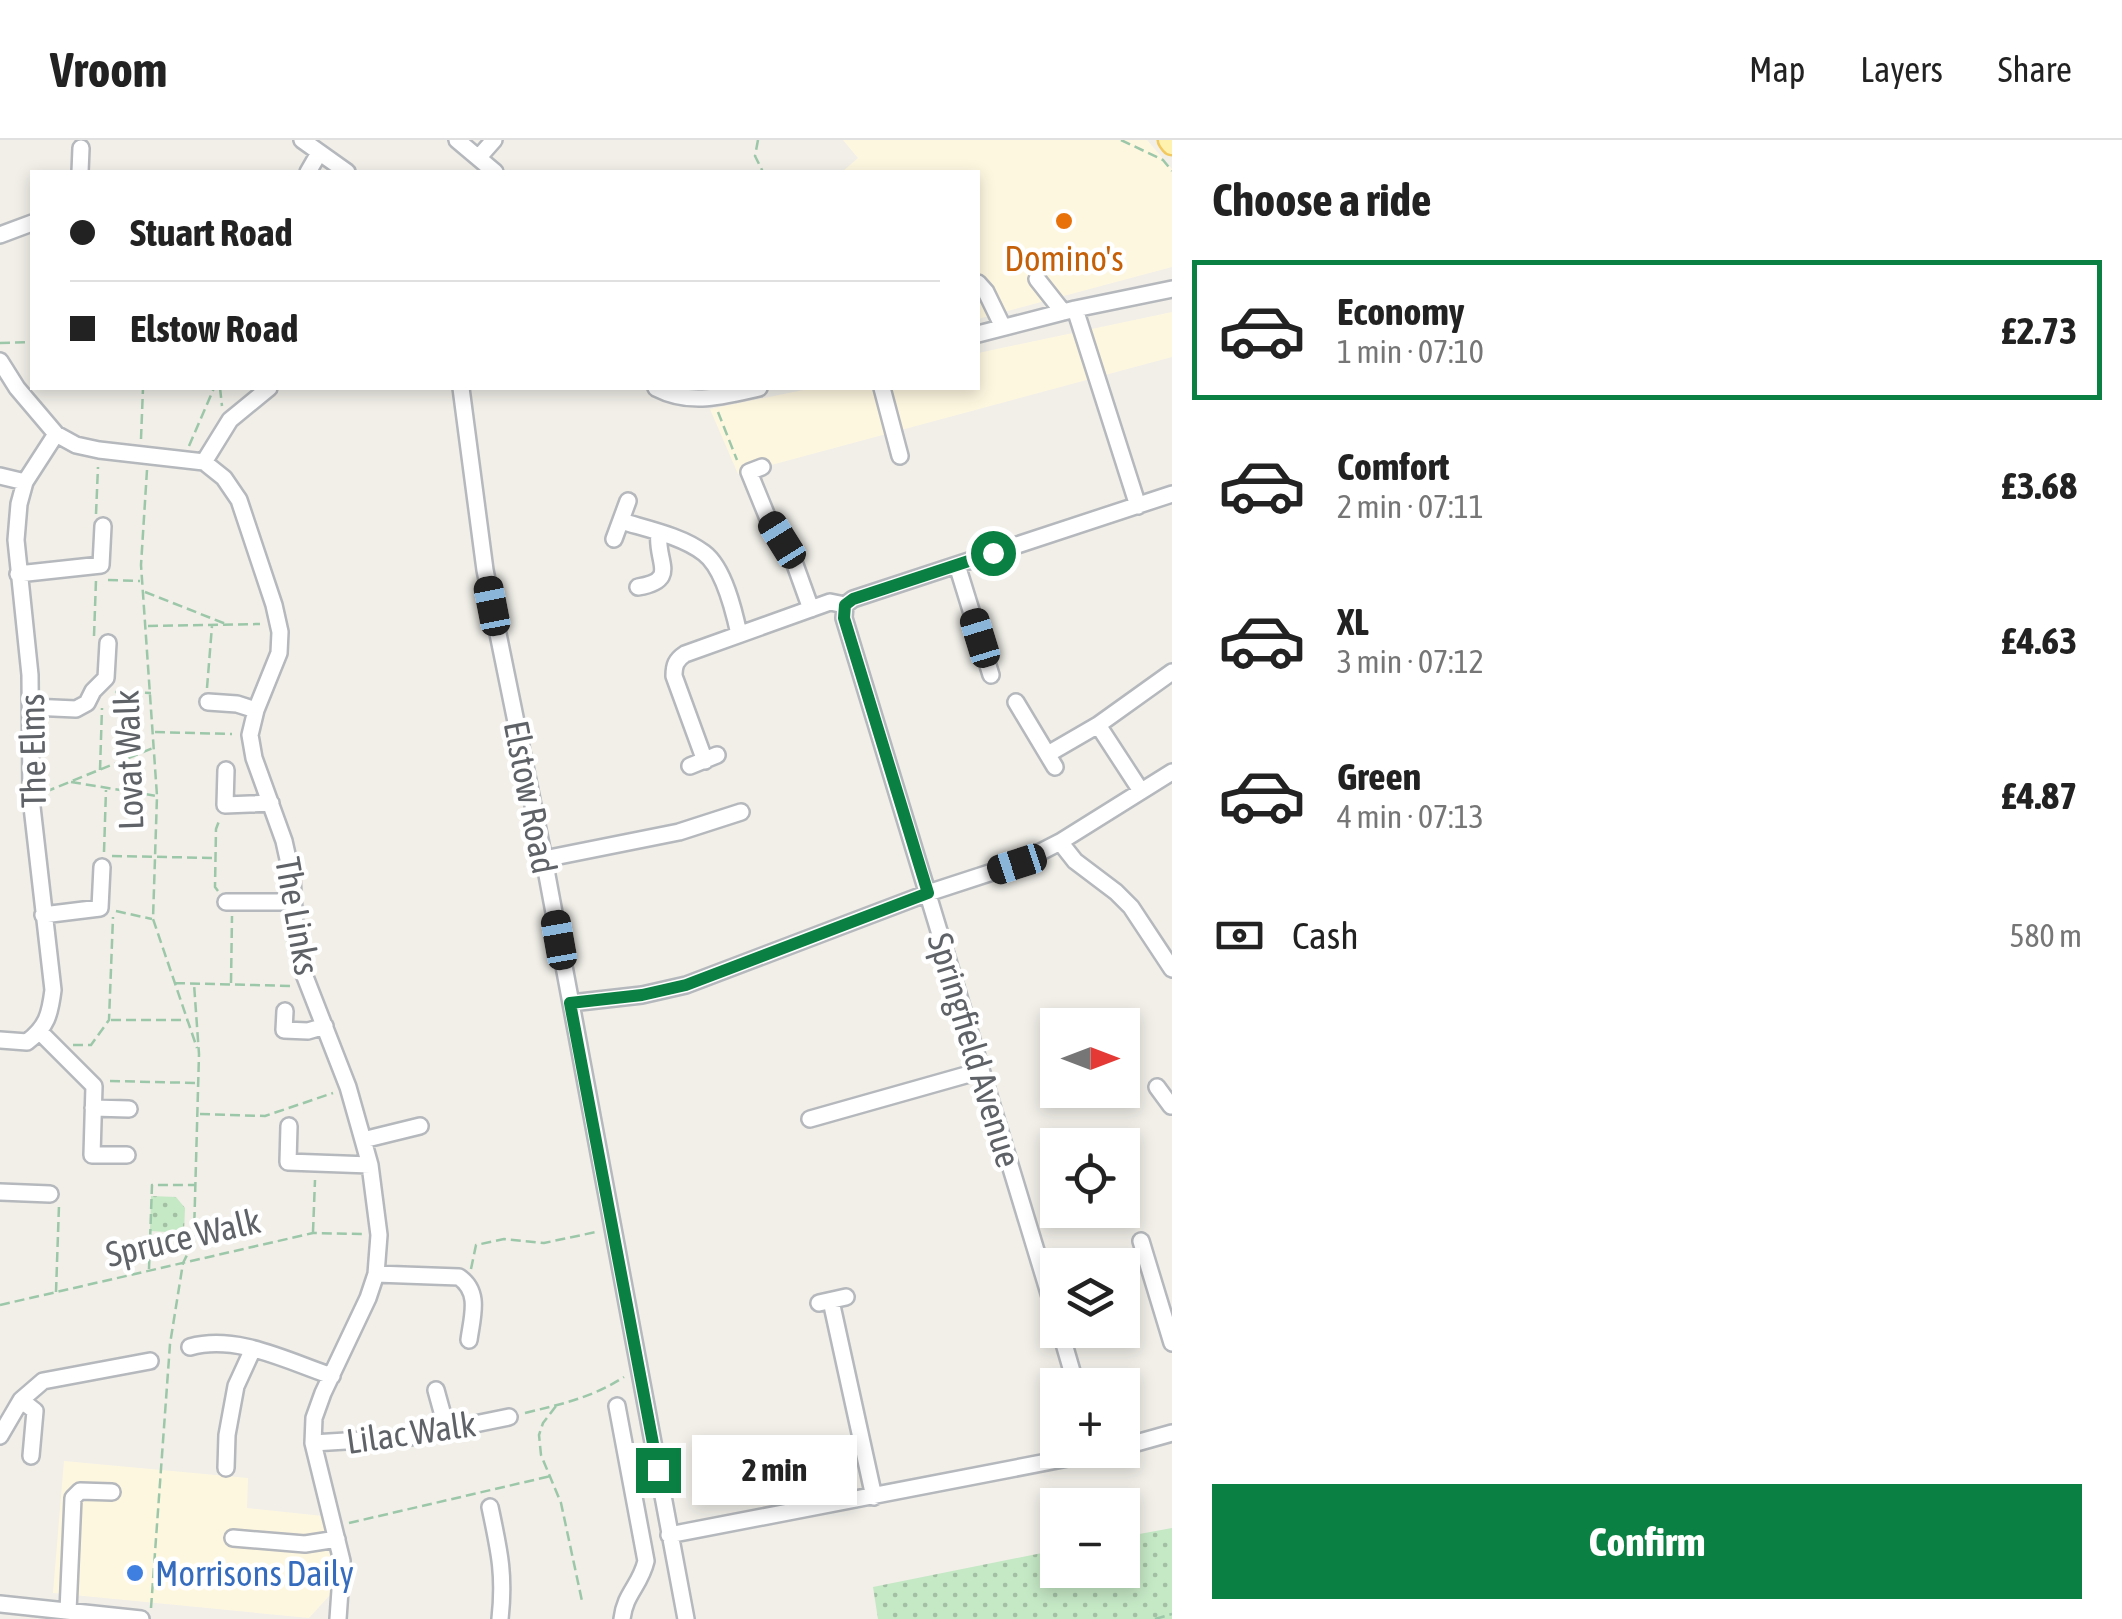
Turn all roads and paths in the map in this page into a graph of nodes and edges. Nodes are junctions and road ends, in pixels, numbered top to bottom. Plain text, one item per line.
1 (302, 140) edge
2 (457, 140) edge
3 (494, 140) edge
4 (758, 140) edge
5 (1121, 140) edge
6 (82, 148) dead end
7 (319, 152) junction
8 (479, 157) junction
9 (80, 170) edge
10 (309, 170) edge
11 (344, 170) edge
12 (493, 170) edge
13 (762, 170) edge
14 (1172, 171) edge
15 (30, 224) edge
16 (0, 235) edge
17 (1037, 279) dead end
18 (980, 285) edge
19 (1172, 290) edge
20 (1069, 310) junction
21 (1003, 327) junction
22 (980, 333) edge
23 (30, 342) edge
24 (0, 344) edge
25 (0, 361) edge
26 (143, 390) edge
27 (216, 390) edge
28 (218, 390) edge
29 (267, 390) edge
30 (462, 390) edge
31 (660, 390) edge
32 (751, 390) edge
33 (883, 390) edge
34 (713, 399) junction
35 (230, 420) junction
36 (56, 434) junction
37 (99, 450) junction
38 (144, 456) junction
39 (900, 456) dead end
40 (184, 458) junction
41 (204, 462) junction
42 (755, 469) joint
43 (0, 476) edge
44 (25, 482) junction
45 (1172, 494) edge
46 (628, 501) dead end
47 (1138, 506) junction
48 (621, 521) junction
49 (103, 526) joint
50 (659, 533) junction
51 (614, 539) dead end
52 (957, 565) junction
53 (18, 574) junction
54 (143, 582) junction
55 (638, 588) dead end
56 (144, 592) junction
57 (845, 605) junction
58 (811, 609) junction
59 (278, 623) junction
60 (226, 624) junction
61 (212, 625) junction
62 (147, 626) junction
63 (739, 634) junction
64 (108, 644) joint
65 (1172, 672) edge
66 (991, 675) dead end
67 (93, 691) junction
68 (151, 693) junction
69 (208, 702) joint
70 (1016, 702) dead end
71 (30, 707) junction
72 (256, 710) junction
73 (102, 711) dead end
74 (1098, 725) junction
75 (154, 732) junction
76 (250, 734) junction
77 (154, 747) junction
78 (704, 761) dead end
79 (100, 770) junction
80 (226, 770) dead end
81 (1172, 772) edge
82 (70, 782) junction
83 (106, 788) junction
84 (1141, 791) junction
85 (157, 796) junction
86 (31, 798) junction
87 (270, 803) junction
88 (224, 805) junction
89 (742, 812) dead end
90 (1060, 842) junction
91 (156, 857) junction
92 (216, 858) junction
93 (544, 859) junction
94 (102, 866) dead end
95 (928, 893) junction
96 (229, 902) junction
97 (292, 902) junction
98 (44, 915) junction
99 (153, 919) junction
100 (1171, 966) edge
101 (173, 983) junction
102 (194, 984) junction
103 (230, 985) junction
104 (309, 987) junction
105 (570, 1003) junction
106 (285, 1011) dead end
107 (110, 1020) junction
108 (187, 1020) junction
109 (326, 1026) junction
110 (40, 1032) junction
111 (0, 1040) edge
112 (55, 1049) junction
113 (199, 1054) junction
114 (980, 1071) junction
115 (198, 1082) junction
116 (94, 1086) junction
117 (1158, 1087) dead end
118 (348, 1088) junction
119 (93, 1108) junction
120 (1167, 1108) edge
121 (129, 1109) dead end
122 (198, 1114) junction
123 (810, 1119) dead end
124 (289, 1126) dead end
125 (420, 1126) dead end
126 (363, 1140) junction
127 (127, 1155) dead end
128 (315, 1164) junction
129 (370, 1166) junction
130 (196, 1186) junction
131 (0, 1192) edge
132 (50, 1194) joint
133 (612, 1228) junction
134 (314, 1233) junction
135 (379, 1235) junction
136 (1140, 1241) dead end
137 (183, 1262) junction
138 (1040, 1268) edge
139 (150, 1270) junction
140 (376, 1274) junction
141 (468, 1283) junction
142 (56, 1293) junction
143 (832, 1301) dead end
144 (0, 1305) edge
145 (469, 1340) dead end
146 (1172, 1343) edge
147 (170, 1344) junction
148 (190, 1346) joint
149 (253, 1349) junction
150 (150, 1362) dead end
151 (638, 1369) junction
152 (332, 1376) junction
153 (436, 1390) dead end
154 (21, 1400) junction
155 (556, 1406) junction
156 (616, 1406) dead end
157 (515, 1416) joint
158 (447, 1430) junction
159 (1172, 1433) edge
160 (0, 1436) edge
161 (1140, 1442) edge
162 (313, 1443) junction
163 (31, 1456) dead end
164 (1040, 1463) edge
165 (226, 1468) dead end
166 (551, 1476) junction
167 (112, 1492) dead end
168 (874, 1496) junction
169 (490, 1506) dead end
170 (335, 1533) junction
171 (670, 1534) junction
172 (232, 1538) dead end
173 (582, 1602) dead end
174 (0, 1604) edge
175 (68, 1611) junction
176 (1172, 1614) edge
177 (142, 1616) edge
178 (338, 1619) edge
179 (500, 1619) edge
180 (622, 1619) edge
181 (686, 1619) edge
182 (1155, 1619) edge

1 - 7 street
2 - 8 street
3 - 8 street
4 - 13 path
5 - 14 path
6 - 9 street
7 - 10 street
7 - 11 street
8 - 12 street
15 - 16 street
17 - 20 street
18 - 21 street
19 - 20 street
20 - 21 street
20 - 47 street
21 - 22 street
23 - 24 path
25 - 36 street
26 - 38 path, Lovat Walk
27 - 40 path
28 - 35 path
29 - 35 street
30 - 93 street, Elstow Road
31 - 34 street
32 - 34 street
33 - 39 street
34 - 42 path
35 - 41 street
36 - 37 street
36 - 44 street, The Elms
37 - 38 street
37 - 49 path
38 - 40 street
38 - 54 path, Lovat Walk
40 - 41 street
41 - 59 street, The Links
42 - 58 street
43 - 44 street
44 - 53 street, The Elms
45 - 47 street
46 - 48 street
47 - 52 street
48 - 50 street
48 - 51 street
49 - 53 street
50 - 55 street
50 - 63 street
52 - 57 street
52 - 66 street
53 - 71 street, The Elms
54 - 56 path, Lovat Walk
54 - 64 path
56 - 60 path
56 - 62 path, Lovat Walk
57 - 58 street
57 - 95 street, Springfield Avenue
58 - 63 street
59 - 60 path
59 - 72 street, The Links
60 - 61 path
61 - 62 path
61 - 69 path
62 - 68 path, Lovat Walk
63 - 78 street
64 - 67 street
65 - 74 street
67 - 68 path
67 - 71 street
68 - 75 path, Lovat Walk
69 - 72 street
70 - 74 street
71 - 86 street, The Elms
72 - 76 street, The Links
73 - 79 path
74 - 84 street
75 - 76 path
75 - 77 path, Lovat Walk
76 - 87 street, The Links
77 - 79 path
77 - 85 path, Lovat Walk
79 - 82 path
80 - 88 street
81 - 84 street
82 - 83 path
82 - 86 path
83 - 85 path
83 - 91 path
84 - 90 street
85 - 91 path, Lovat Walk
86 - 98 street, The Elms
87 - 88 street
87 - 97 street, The Links
88 - 92 path
89 - 93 street
90 - 95 street
90 - 100 street
91 - 92 path
91 - 99 path, Lovat Walk
92 - 96 path
93 - 105 street, Elstow Road
94 - 98 street
95 - 105 street
95 - 114 street, Springfield Avenue
96 - 97 street
96 - 103 path
97 - 104 street, The Links
98 - 110 street, The Elms
99 - 101 path, Lovat Walk
99 - 107 path
101 - 102 path
101 - 108 path, Lovat Walk
102 - 103 path
102 - 113 path, Lovat Walk
103 - 104 path
104 - 109 street, The Links
105 - 133 street, Elstow Road
106 - 109 street
107 - 108 path
107 - 112 path
108 - 113 path, Lovat Walk
109 - 118 street, The Links
110 - 111 street
110 - 112 street
112 - 116 street
113 - 115 path, Lovat Walk
114 - 123 street
114 - 138 street, Springfield Avenue
115 - 116 path
115 - 122 path, Lovat Walk
116 - 119 street
117 - 120 street
118 - 122 path
118 - 126 street, The Links
119 - 121 street
119 - 127 street
122 - 130 path, Lovat Walk
124 - 128 street
125 - 126 street
126 - 129 street, The Links
128 - 129 street
128 - 134 path
129 - 135 street, The Links
130 - 137 path, Lovat Walk
130 - 139 path
131 - 132 street
132 - 142 path
133 - 141 path
133 - 151 street, Elstow Road
134 - 135 path, Spruce Walk
134 - 137 path, Spruce Walk
135 - 140 street, The Links
136 - 146 street
137 - 139 path, Spruce Walk
137 - 147 path, Lovat Walk
139 - 142 path, Spruce Walk
140 - 141 street
140 - 152 street, The Links
141 - 145 street
142 - 144 path, Spruce Walk
143 - 168 street
147 - 148 path
147 - 177 path, Lovat Walk
148 - 149 street
149 - 152 street
149 - 165 street
150 - 154 street
151 - 155 path
151 - 171 street, Elstow Road
152 - 162 street, The Links
153 - 158 street
154 - 160 street
154 - 163 street
155 - 157 path
155 - 166 path
156 - 180 street
157 - 158 street, Lilac Walk
158 - 162 street, Lilac Walk
159 - 161 street
162 - 170 street, The Links
164 - 168 street
166 - 170 path
166 - 173 path
167 - 175 street
168 - 171 street
169 - 179 street
170 - 172 street
170 - 178 street, The Links
171 - 181 street, Elstow Road
174 - 175 street
175 - 177 street
176 - 182 path

